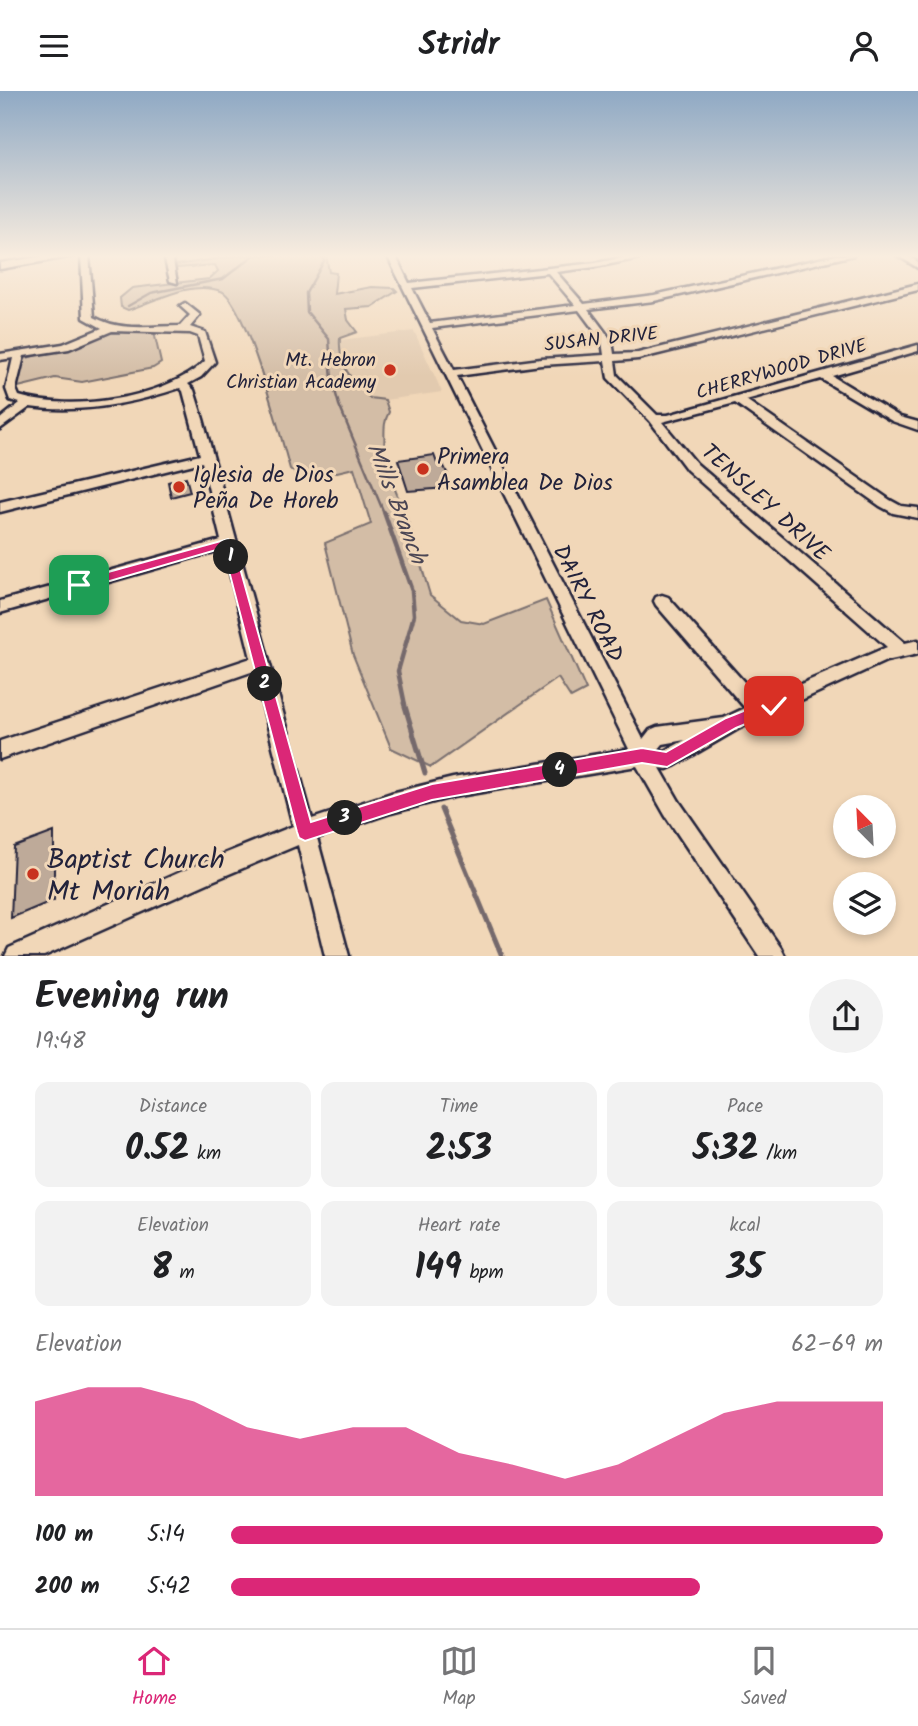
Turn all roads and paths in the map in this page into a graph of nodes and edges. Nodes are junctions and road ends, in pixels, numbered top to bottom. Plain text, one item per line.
1 (88, 295) edge
2 (411, 295) edge
3 (572, 295) edge
4 (666, 295) edge
5 (888, 295) edge
6 (185, 306) dead end
7 (582, 307) junction
8 (426, 326) junction
9 (111, 328) junction
10 (184, 328) junction
11 (918, 348) edge
12 (19, 356) junction
13 (0, 357) edge
14 (608, 358) junction
15 (450, 374) junction
16 (823, 375) junction
17 (183, 384) junction
18 (737, 399) junction
19 (26, 404) junction
20 (654, 419) junction
21 (0, 425) edge
22 (918, 426) edge
23 (206, 457) junction
24 (0, 507) edge
25 (918, 513) edge
26 (228, 543) junction
27 (662, 601) dead end
28 (0, 607) edge
29 (910, 649) edge
30 (259, 662) junction
31 (759, 712) junction
32 (0, 750) edge
33 (642, 756) junction
34 (305, 832) junction
35 (18, 956) edge
36 (337, 956) edge
37 (773, 956) edge

1 - 9 street
2 - 8 street, DAIRY ROAD
3 - 7 street, TENSLEY DRIVE
4 - 7 street
5 - 14 street, SUSAN DRIVE
6 - 10 street
7 - 8 street
7 - 14 street, TENSLEY DRIVE
8 - 15 street, DAIRY ROAD
9 - 10 street
9 - 12 street
10 - 17 street
11 - 16 street, CHERRYWOOD DRIVE
12 - 13 street
12 - 19 street
14 - 15 street, SUSAN DRIVE
14 - 20 street, TENSLEY DRIVE
15 - 33 street, DAIRY ROAD
16 - 18 street, CHERRYWOOD DRIVE
16 - 22 street
17 - 19 street
17 - 23 street
18 - 20 street, CHERRYWOOD DRIVE
18 - 25 street
19 - 21 street
20 - 29 street, TENSLEY DRIVE
23 - 24 street
23 - 26 street
26 - 28 street
26 - 30 street
27 - 31 street
29 - 31 street
30 - 32 street
30 - 34 street
31 - 33 street
33 - 34 street
33 - 37 street, DAIRY ROAD
34 - 35 street
34 - 36 street

